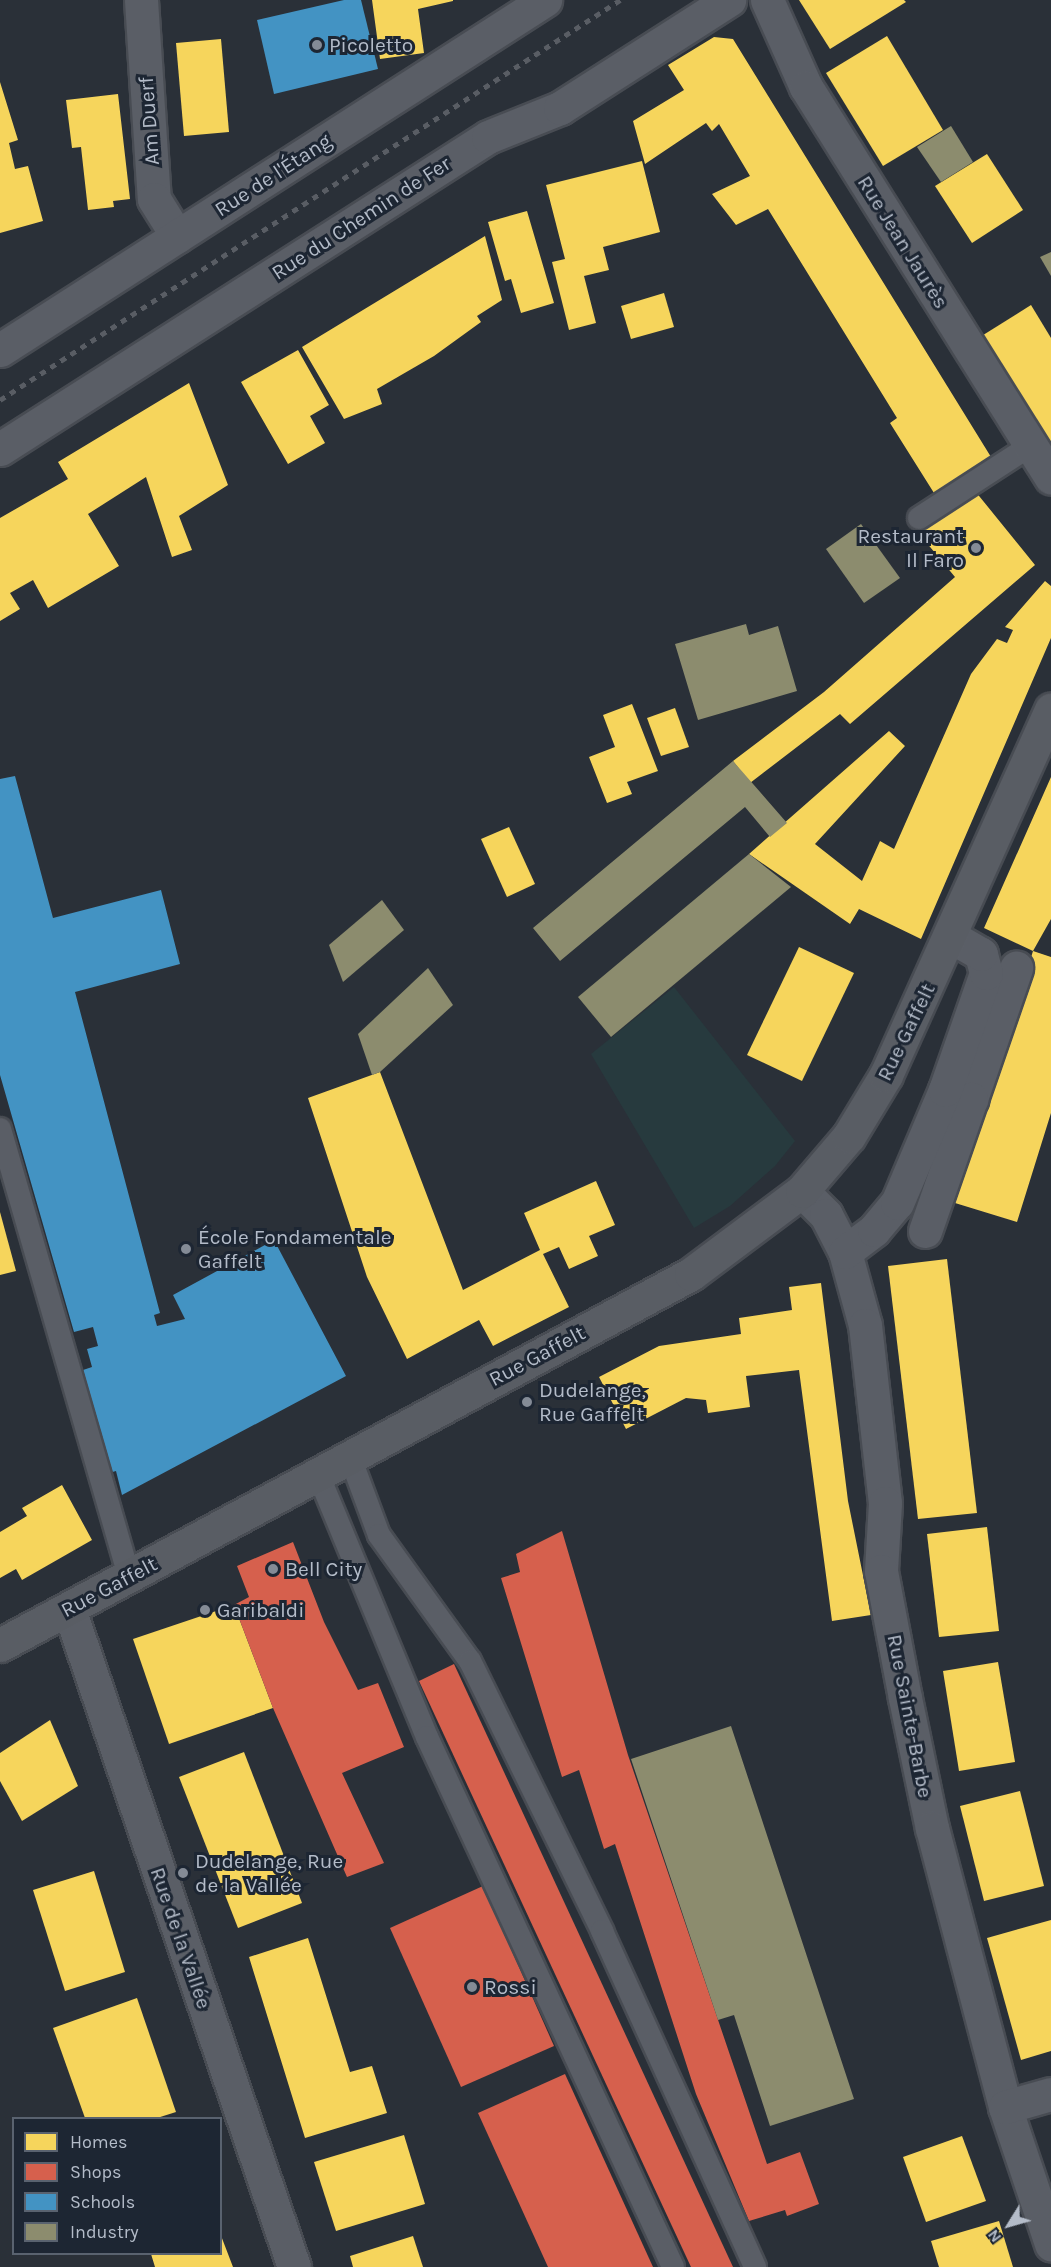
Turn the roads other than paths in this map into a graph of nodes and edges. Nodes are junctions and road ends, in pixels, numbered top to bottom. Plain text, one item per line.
1 (141, 0) edge
2 (545, 0) edge
3 (729, 0) edge
4 (766, 0) edge
5 (177, 236) junction
6 (0, 350) edge
7 (1030, 446) junction
8 (0, 448) edge
9 (1051, 478) edge
10 (919, 518) dead end
11 (1051, 709) edge
12 (951, 937) junction
13 (1016, 968) dead end
14 (958, 1094) junction
15 (0, 1129) edge
16 (802, 1191) junction
17 (925, 1231) dead end
18 (845, 1252) junction
19 (350, 1457) junction
20 (318, 1474) junction
21 (129, 1576) junction
22 (69, 1609) junction
23 (0, 1645) edge
24 (1051, 2094) edge
25 (1005, 2107) junction
26 (1051, 2244) edge
27 (294, 2267) edge
28 (673, 2267) edge
29 (755, 2267) edge

1 - 5 street, Am Duerf
2 - 5 street, Rue de l'Étang
3 - 8 street, Rue du Chemin de Fer
4 - 7 street, Rue Jean Jaurès
5 - 6 street, Rue de l'Étang
7 - 9 street, Rue Jean Jaurès
7 - 10 lane
11 - 12 main road, Rue Gaffelt
12 - 14 street
12 - 16 main road, Rue Gaffelt
13 - 14 street
14 - 17 street
14 - 18 street
15 - 21 lane
16 - 18 street, Rue Sainte-Barbe
16 - 19 main road, Rue Gaffelt
18 - 25 street, Rue Sainte-Barbe
19 - 20 main road, Rue Gaffelt
19 - 29 lane
20 - 21 main road, Rue Gaffelt
20 - 28 lane
21 - 22 main road, Rue Gaffelt
22 - 23 main road, Rue Gaffelt
22 - 27 street, Rue de la Vallée
24 - 25 street
25 - 26 street, Rue Sainte-Barbe

